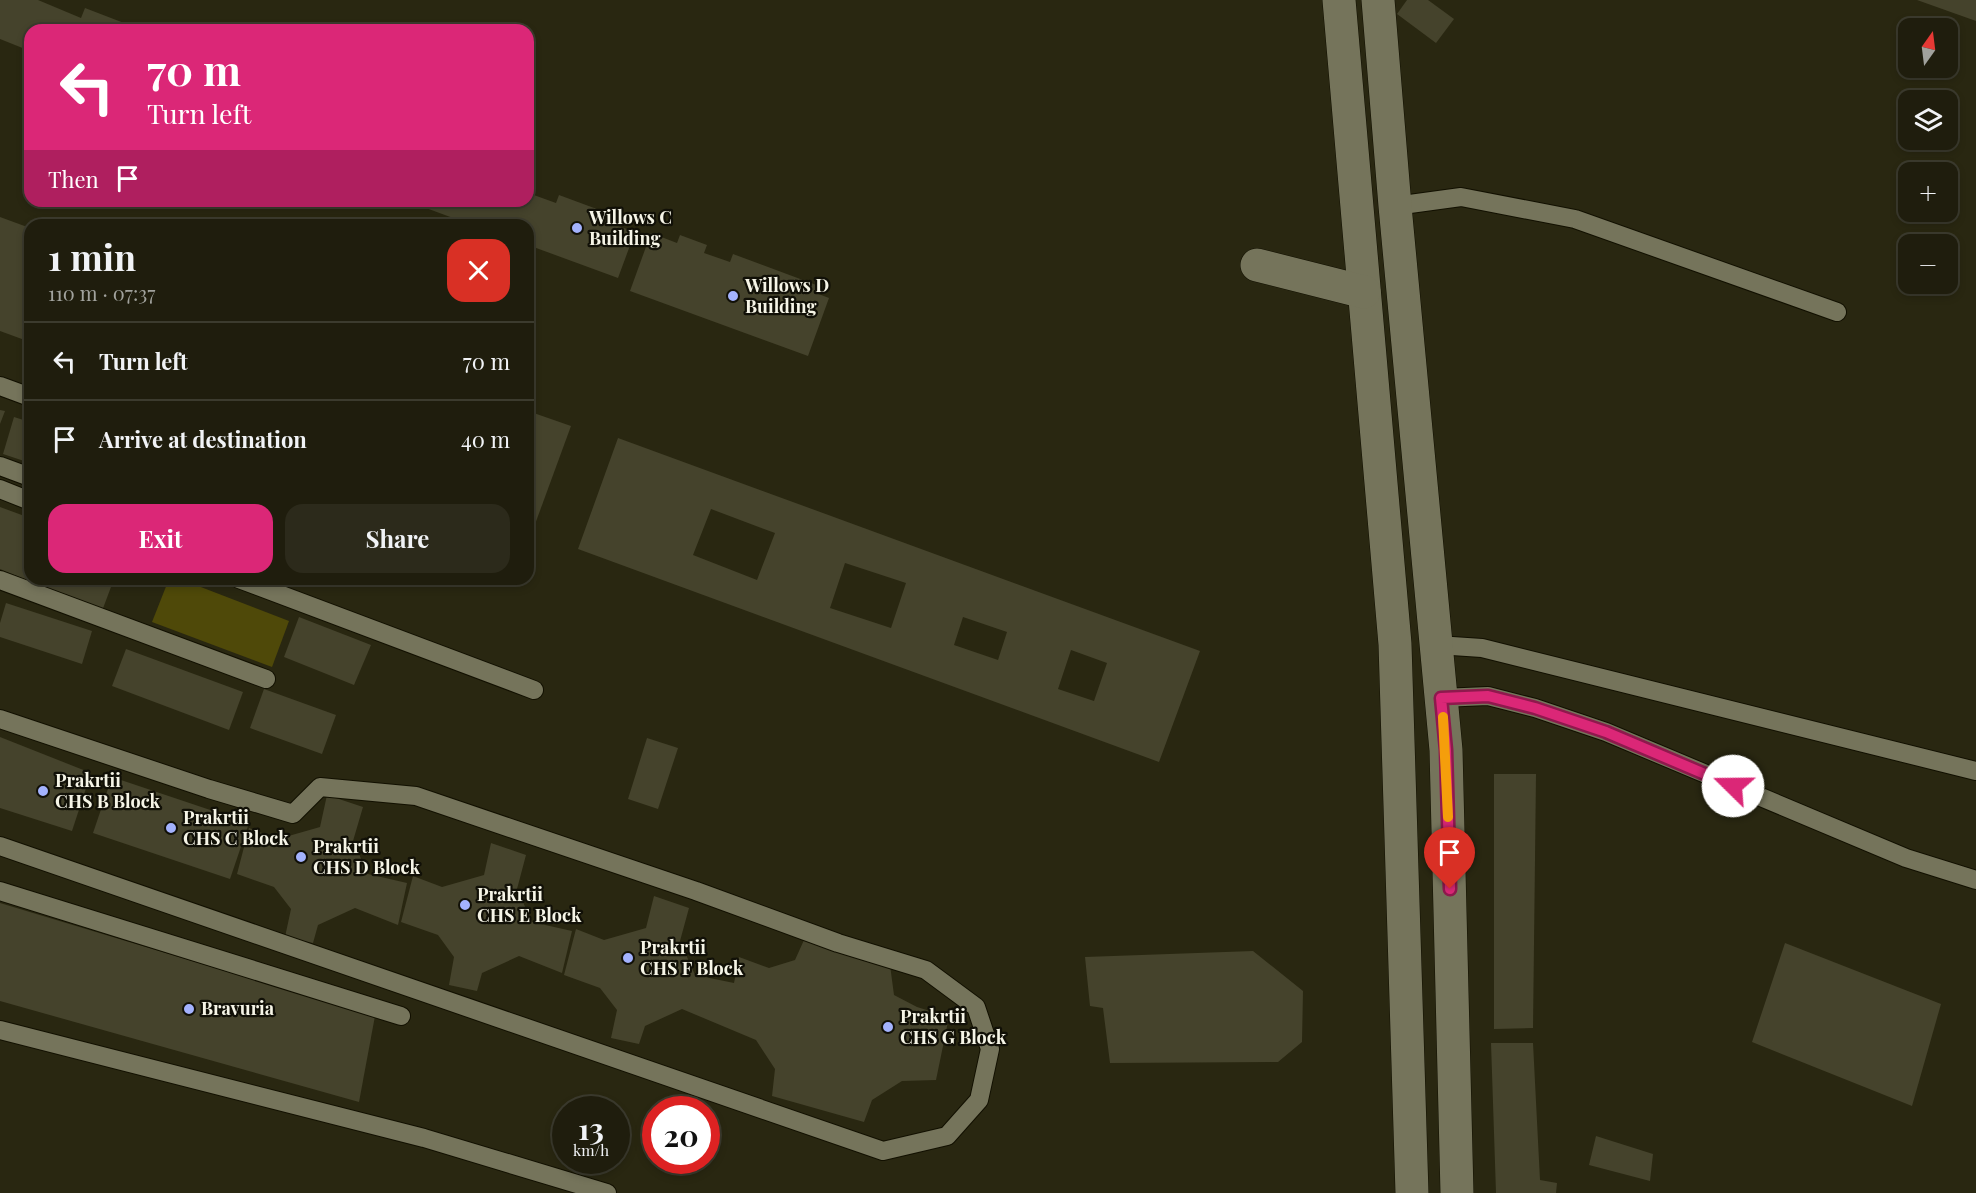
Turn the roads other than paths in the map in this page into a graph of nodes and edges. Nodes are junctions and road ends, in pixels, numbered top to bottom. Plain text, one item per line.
1 (1339, 0) edge
2 (1378, 0) edge
3 (1395, 206) junction
4 (1257, 265) dead end
5 (1364, 292) junction
6 (1837, 312) dead end
7 (0, 386) edge
8 (24, 395) edge
9 (0, 466) edge
10 (24, 475) edge
11 (0, 489) edge
12 (24, 499) edge
13 (0, 580) edge
14 (255, 585) edge
15 (1437, 645) junction
16 (266, 679) dead end
17 (534, 690) dead end
18 (1441, 698) junction
19 (0, 719) edge
20 (1976, 771) edge
21 (0, 846) edge
22 (1976, 880) edge
23 (0, 891) edge
24 (401, 1016) dead end
25 (0, 1030) edge
26 (607, 1193) edge
27 (1412, 1193) edge
28 (1457, 1193) edge

1 - 5 street
2 - 3 street
3 - 6 lane
3 - 15 street
4 - 5 street
5 - 27 street
7 - 8 lane
9 - 10 lane
11 - 12 lane
13 - 16 lane
14 - 17 lane
15 - 18 street
15 - 20 lane
18 - 22 lane
18 - 28 street
19 - 21 lane
23 - 24 lane
25 - 26 lane

